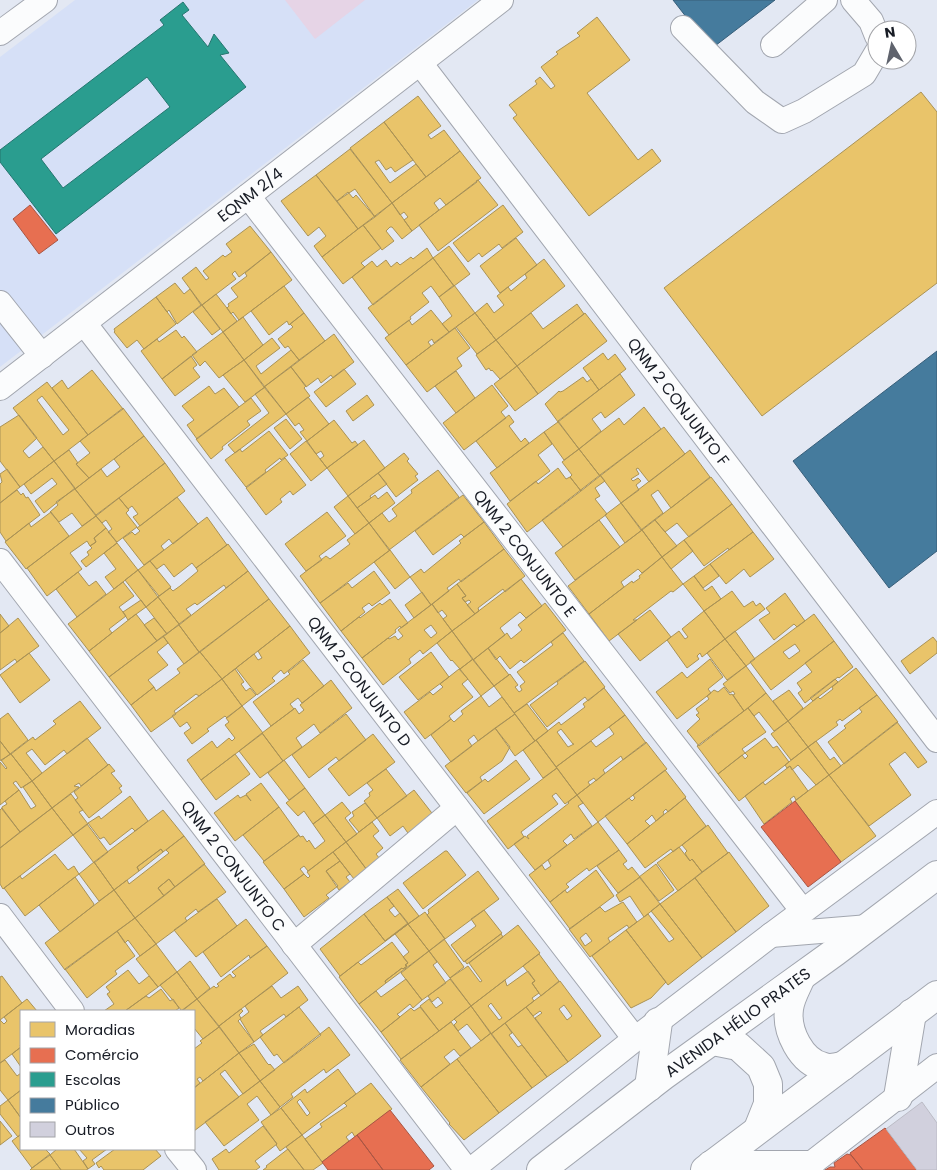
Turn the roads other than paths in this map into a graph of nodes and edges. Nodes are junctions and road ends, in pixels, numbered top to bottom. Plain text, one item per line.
1 (45, 0) edge
2 (501, 0) edge
3 (825, 0) edge
4 (852, 0) edge
5 (870, 20) edge
6 (683, 28) dead end
7 (0, 33) edge
8 (773, 45) dead end
9 (420, 63) junction
10 (867, 69) edge
11 (248, 196) junction
12 (0, 303) edge
13 (84, 323) junction
14 (42, 356) junction
15 (0, 388) edge
16 (0, 561) edge
17 (937, 740) edge
18 (457, 808) junction
19 (937, 812) edge
20 (937, 875) edge
21 (802, 910) junction
22 (0, 916) edge
23 (868, 927) junction
24 (771, 934) junction
25 (294, 945) junction
26 (801, 976) junction
27 (937, 995) edge
28 (71, 1010) edge
29 (912, 1014) junction
30 (658, 1022) junction
31 (635, 1039) junction
32 (713, 1041) junction
33 (843, 1066) junction
34 (933, 1078) edge
35 (649, 1087) junction
36 (898, 1097) junction
37 (758, 1129) junction
38 (178, 1150) edge
39 (806, 1167) edge
40 (708, 1168) edge
41 (194, 1170) edge
42 (466, 1170) edge
43 (472, 1170) edge
44 (541, 1170) edge

1 - 7 street
2 - 9 street, EQNM 2/4
3 - 8 street
4 - 5 street
6 - 10 street
9 - 11 street, EQNM 2/4
9 - 17 street, QNM 2 CONJUNTO F
11 - 13 street, EQNM 2/4
11 - 21 street, QNM 2 CONJUNTO E
12 - 14 street
13 - 14 street, EQNM 2/4
13 - 18 street, QNM 2 CONJUNTO D
14 - 15 street, EQNM 2/4
16 - 25 street, QNM 2 CONJUNTO C
18 - 25 street
18 - 31 street, QNM 2 CONJUNTO D
19 - 21 street
20 - 23 main road, AVENIDA HÉLIO PRATES
21 - 24 street
22 - 28 street
23 - 24 street
23 - 26 main road, AVENIDA HÉLIO PRATES
24 - 30 street
25 - 42 street, QNM 2 CONJUNTO C
26 - 32 main road, AVENIDA HÉLIO PRATES
26 - 33 main road
27 - 29 main road
29 - 33 main road
29 - 36 main road
30 - 31 street
30 - 35 main road
31 - 43 street
32 - 35 main road, AVENIDA HÉLIO PRATES
32 - 37 main road
33 - 37 main road
34 - 36 street
35 - 44 main road, AVENIDA HÉLIO PRATES
36 - 39 street
37 - 40 main road
38 - 41 street
39 - 40 main road

